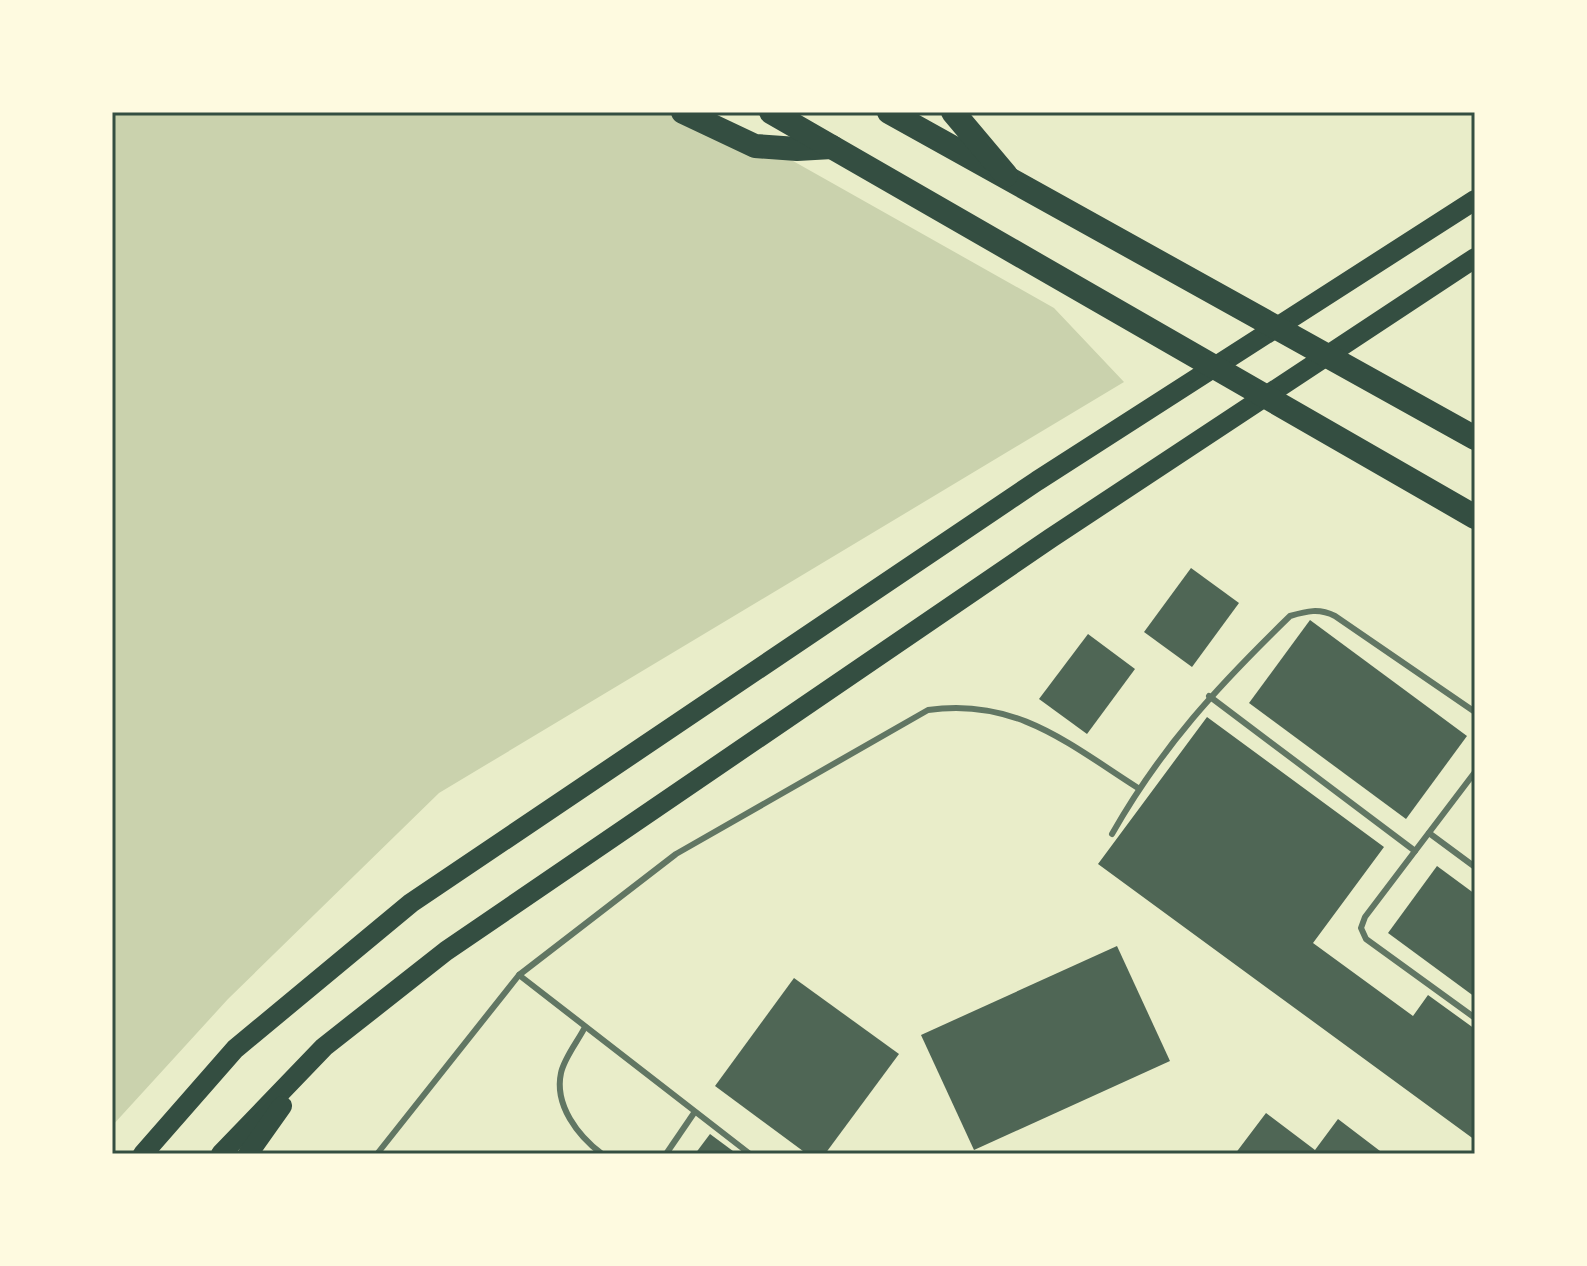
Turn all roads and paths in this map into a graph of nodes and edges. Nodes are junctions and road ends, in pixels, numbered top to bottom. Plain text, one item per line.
1 (683, 112) edge
2 (771, 112) edge
3 (889, 112) edge
4 (953, 112) edge
5 (832, 147) junction
6 (1012, 183) junction
7 (1475, 200) edge
8 (1475, 258) edge
9 (1475, 438) edge
10 (1475, 517) edge
11 (1209, 696) junction
12 (1475, 712) edge
13 (1475, 772) edge
14 (1138, 788) junction
15 (1429, 833) junction
16 (1112, 834) dead end
17 (1415, 851) junction
18 (1475, 867) edge
19 (519, 975) junction
20 (1475, 1018) edge
21 (585, 1027) junction
22 (324, 1047) junction
23 (694, 1113) junction
24 (143, 1154) edge
25 (221, 1154) edge
26 (248, 1154) edge
27 (377, 1154) edge
28 (602, 1154) edge
29 (666, 1154) edge
30 (750, 1154) edge

1 - 5 highway
2 - 5 highway
3 - 6 highway
4 - 6 highway
5 - 10 highway
6 - 9 highway
7 - 24 main road
8 - 22 main road
11 - 12 lane
11 - 14 lane
11 - 17 lane
13 - 15 lane
14 - 16 lane
14 - 19 lane
15 - 17 lane
15 - 18 lane
17 - 20 lane
19 - 21 lane
19 - 27 lane
21 - 23 lane
21 - 28 lane
22 - 25 main road
22 - 26 main road
23 - 29 lane
23 - 30 lane

